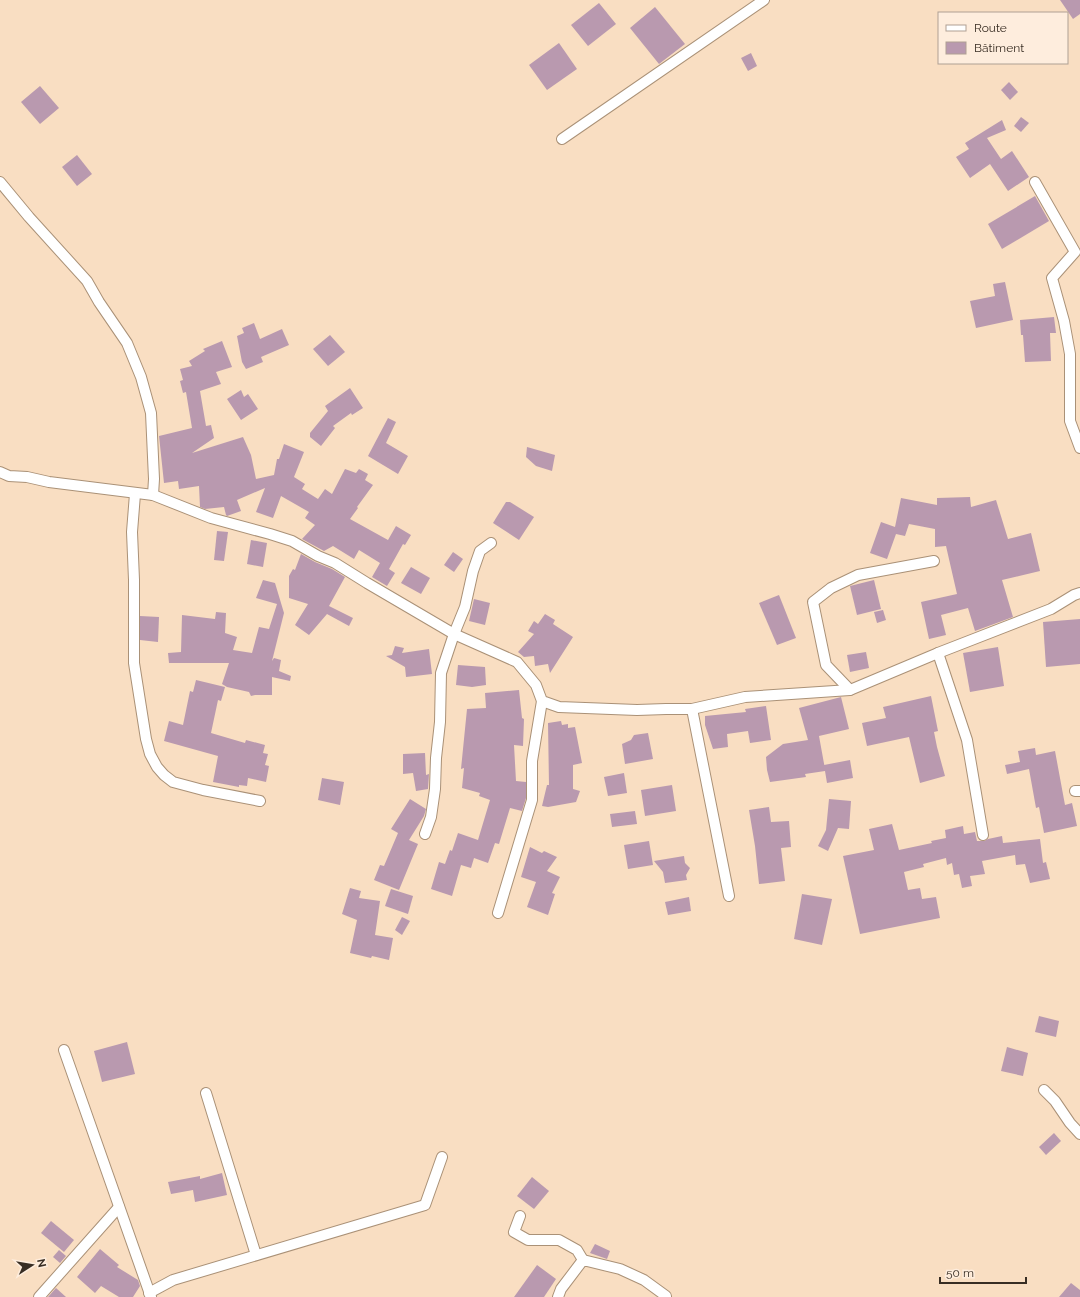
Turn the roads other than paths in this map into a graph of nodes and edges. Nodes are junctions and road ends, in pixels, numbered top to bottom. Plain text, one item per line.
1 (764, 0) edge
2 (562, 139) dead end
3 (0, 182) edge
4 (1035, 182) dead end
5 (1080, 448) edge
6 (0, 472) edge
7 (135, 494) junction
8 (153, 495) junction
9 (491, 542) dead end
10 (934, 561) dead end
11 (1080, 593) edge
12 (454, 634) junction
13 (938, 653) junction
14 (850, 690) junction
15 (542, 701) junction
16 (692, 709) junction
17 (260, 801) dead end
18 (425, 834) dead end
19 (983, 835) dead end
20 (729, 896) dead end
21 (498, 913) dead end
22 (64, 1050) dead end
23 (1044, 1090) dead end
24 (206, 1093) dead end
25 (1080, 1134) edge
26 (442, 1157) dead end
27 (119, 1207) junction
28 (520, 1216) dead end
29 (256, 1255) junction
30 (583, 1260) junction
31 (150, 1295) edge
32 (39, 1297) edge
33 (558, 1297) edge
34 (666, 1297) edge

1 - 2 street
3 - 8 street
4 - 5 street
6 - 7 street
7 - 8 street
7 - 17 street
8 - 12 street
9 - 12 street
10 - 14 street
11 - 13 street
12 - 15 street
12 - 18 street
13 - 14 street
13 - 19 street
14 - 16 street
15 - 16 street
15 - 21 street
16 - 20 street
22 - 27 street
23 - 25 street
24 - 29 street
26 - 29 street
27 - 31 street
27 - 32 street
28 - 30 street
29 - 31 street
30 - 33 street
30 - 34 street

